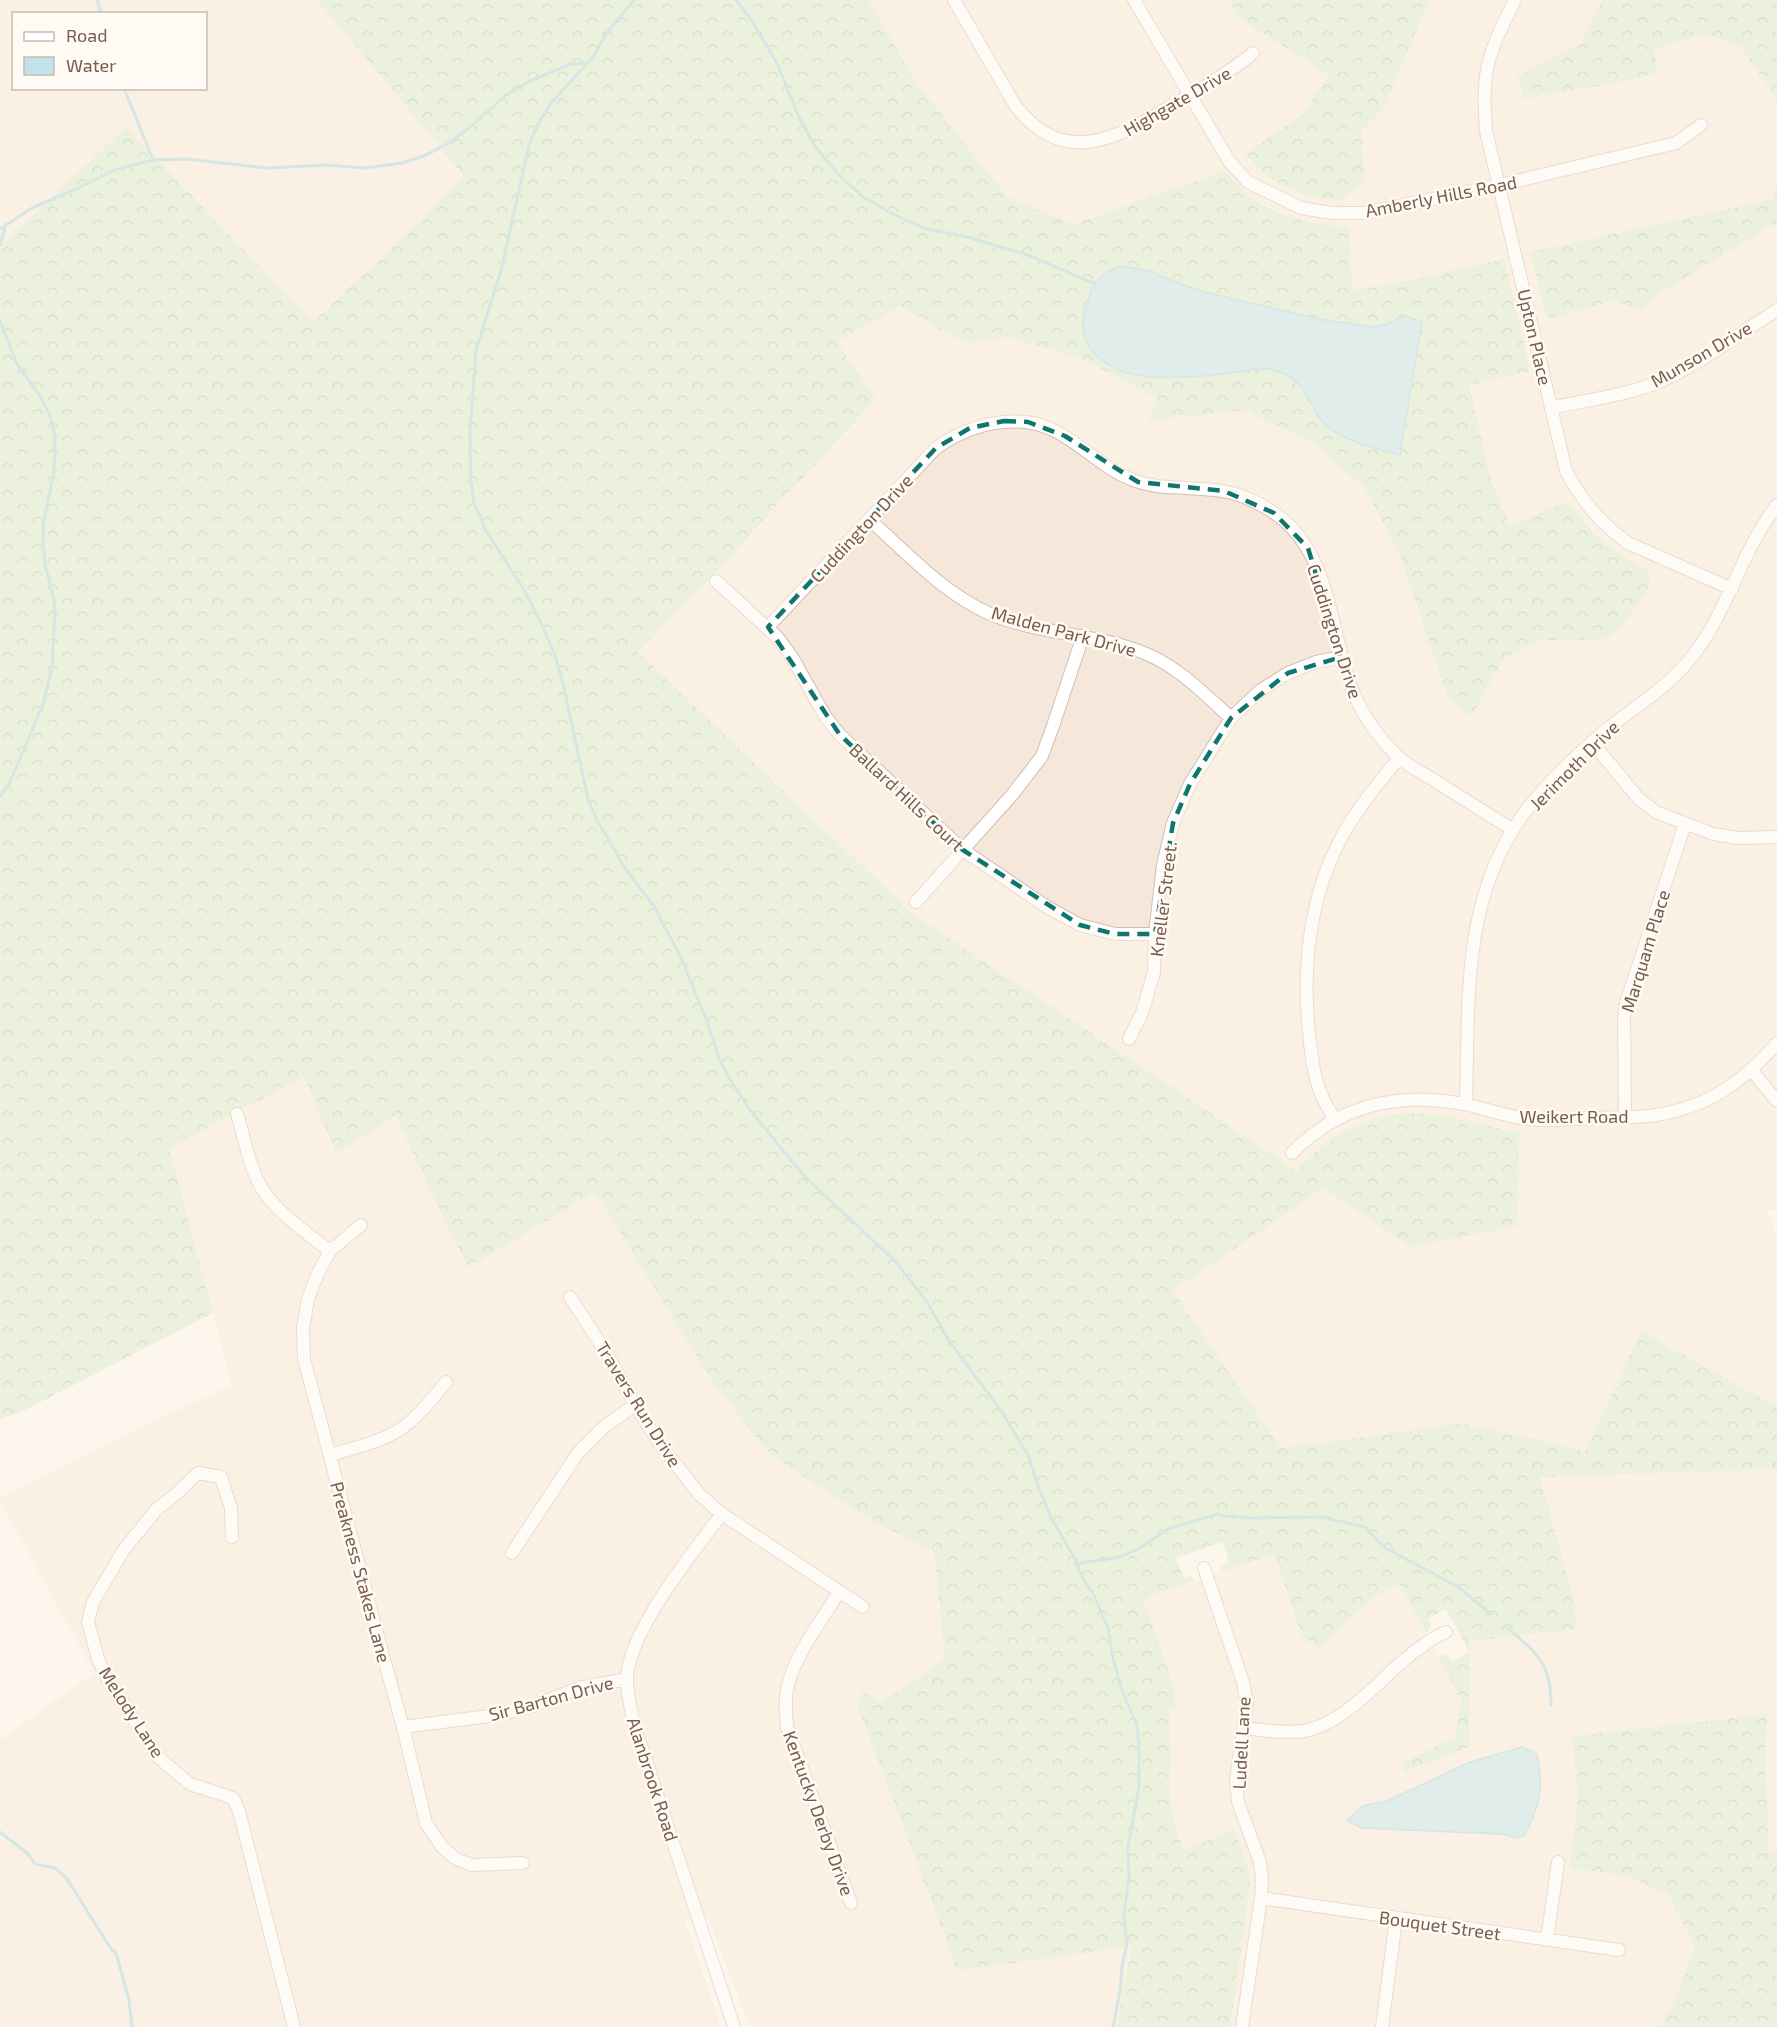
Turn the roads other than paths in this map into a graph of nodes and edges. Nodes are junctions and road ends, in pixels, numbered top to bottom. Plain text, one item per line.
1 (954, 0) edge
2 (1134, 0) edge
3 (1515, 0) edge
4 (1253, 53) dead end
5 (1189, 96) junction
6 (1701, 125) dead end
7 (1500, 185) junction
8 (1777, 310) edge
9 (1551, 408) junction
10 (1777, 505) edge
11 (870, 520) junction
12 (716, 581) dead end
13 (1732, 590) junction
14 (768, 627) junction
15 (1083, 636) junction
16 (1341, 657) junction
17 (1231, 718) junction
18 (1592, 742) junction
19 (1399, 758) junction
20 (1685, 825) junction
21 (1513, 830) junction
22 (1777, 837) edge
23 (963, 850) junction
24 (916, 902) dead end
25 (1155, 934) junction
26 (1130, 1039) dead end
27 (1777, 1043) edge
28 (1752, 1071) junction
29 (1777, 1101) edge
30 (1466, 1104) junction
31 (237, 1114) dead end
32 (1625, 1117) junction
33 (1335, 1120) junction
34 (1292, 1153) dead end
35 (361, 1225) dead end
36 (330, 1251) junction
37 (570, 1297) dead end
38 (446, 1382) dead end
39 (635, 1405) junction
40 (330, 1455) junction
41 (722, 1514) junction
42 (232, 1537) dead end
43 (512, 1552) dead end
44 (1204, 1568) dead end
45 (839, 1592) junction
46 (863, 1607) dead end
47 (1446, 1632) dead end
48 (627, 1679) junction
49 (403, 1727) junction
50 (1244, 1728) junction
51 (1558, 1862) dead end
52 (523, 1863) dead end
53 (1261, 1898) junction
54 (851, 1904) dead end
55 (1396, 1919) junction
56 (1547, 1940) junction
57 (1619, 1950) dead end
58 (294, 2027) edge
59 (734, 2027) edge
60 (1242, 2027) edge
61 (1382, 2027) edge

1 - 5 street, Highgate Drive
2 - 5 street, Amberly Hills Road
3 - 7 street, Upton Place
4 - 5 street, Highgate Drive
5 - 7 street, Amberly Hills Road
6 - 7 street, Amberly Hills Road
7 - 9 street, Upton Place
8 - 9 street, Munson Drive
9 - 13 street, Upton Place
10 - 13 street, Jerimoth Drive
11 - 14 street, Cuddington Drive
11 - 15 street, Malden Park Drive
11 - 16 street, Cuddington Drive
12 - 14 street, Ballard Hills Court
13 - 18 street, Jerimoth Drive
14 - 23 street, Ballard Hills Court
15 - 17 street, Malden Park Drive
15 - 23 street
16 - 17 street, Kneller Street.
16 - 19 street, Cuddington Drive
17 - 25 street, Kneller Street.
18 - 20 street
18 - 21 street, Jerimoth Drive
19 - 21 street, Cuddington Drive
19 - 33 street
20 - 22 street
20 - 32 street, Marquam Place
21 - 30 street, Jerimoth Drive
23 - 24 street
23 - 25 street, Ballard Hills Court
25 - 26 street, Kneller Street.
27 - 28 street, Weikert Road
28 - 29 street
28 - 32 street, Weikert Road
30 - 32 street, Weikert Road
30 - 33 street, Weikert Road
31 - 36 street
33 - 34 street, Weikert Road
35 - 36 street, Preakness Stakes Lane
36 - 40 street, Preakness Stakes Lane
37 - 39 street, Travers Run Drive
38 - 40 street
39 - 41 street, Travers Run Drive
39 - 43 street
40 - 49 street, Preakness Stakes Lane
41 - 45 street, Travers Run Drive
41 - 48 street, Alanbrook Road
42 - 58 street, Melody Lane
44 - 50 street, Ludell Lane
45 - 46 street, Travers Run Drive
45 - 54 street, Kentucky Derby Drive
47 - 50 street
48 - 49 street, Sir Barton Drive
48 - 59 street, Alanbrook Road
49 - 52 street, Preakness Stakes Lane
50 - 53 street, Ludell Lane
51 - 56 street
53 - 55 street, Bouquet Street
53 - 60 street, Ludell Lane
55 - 56 street, Bouquet Street
55 - 61 street
56 - 57 street, Bouquet Street

